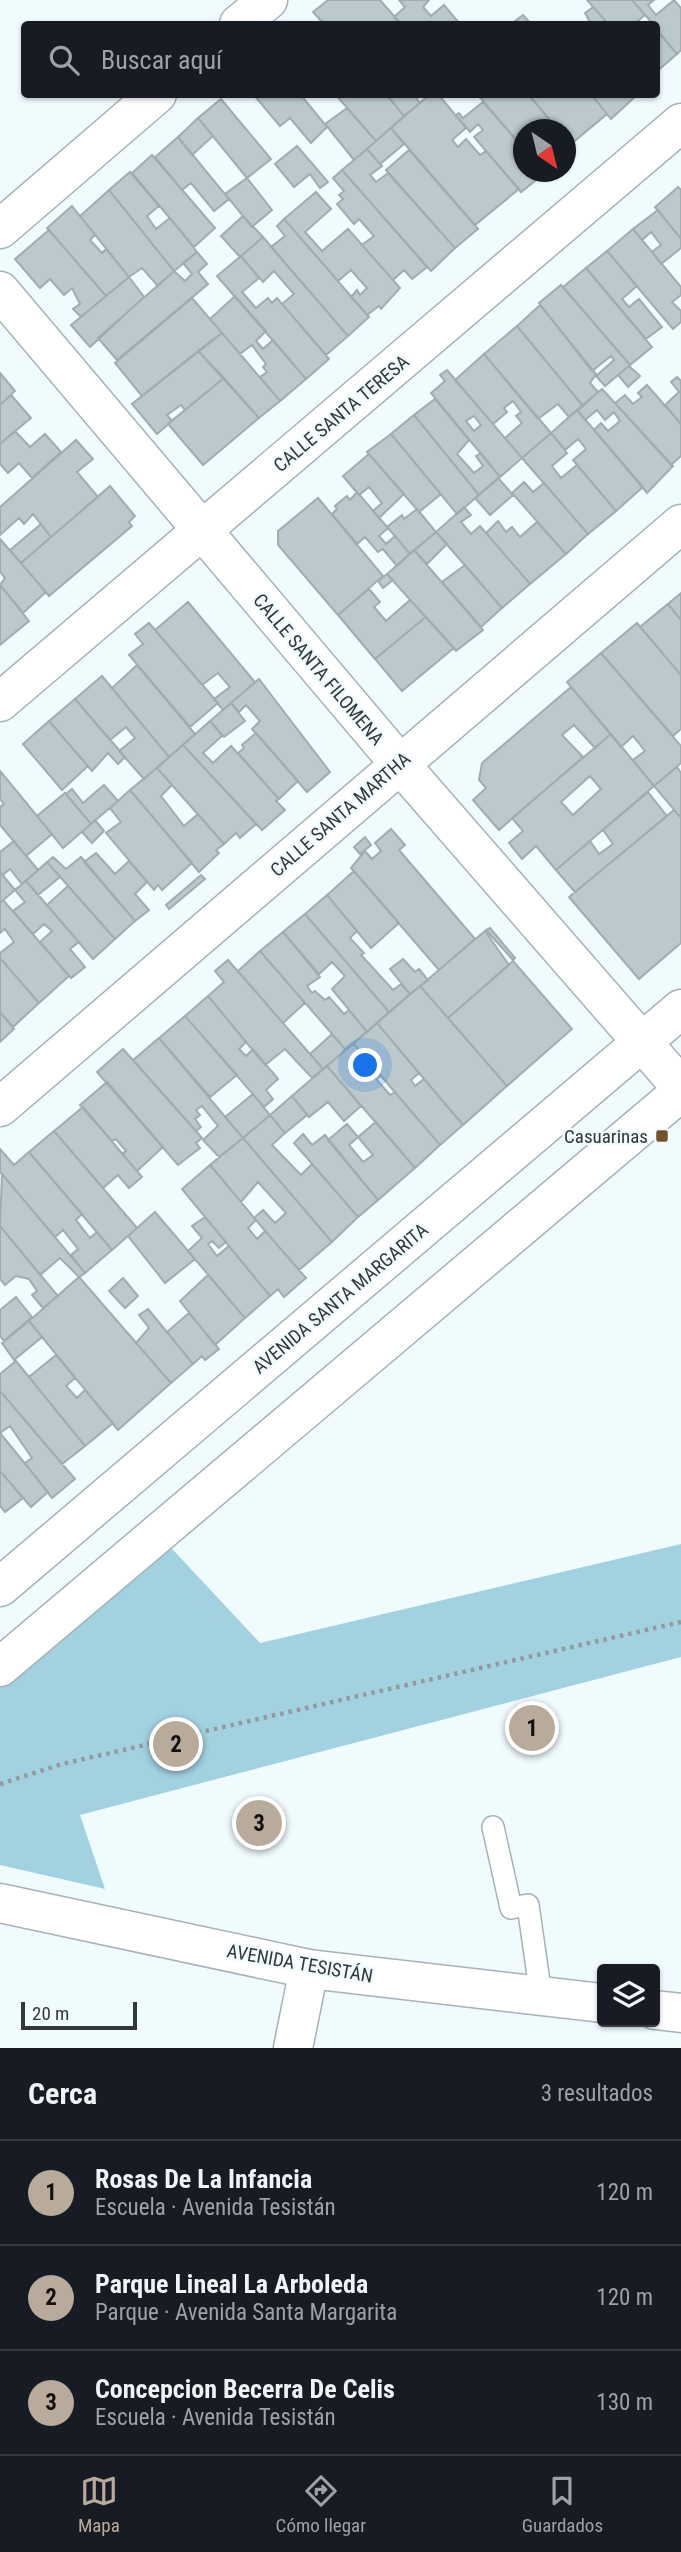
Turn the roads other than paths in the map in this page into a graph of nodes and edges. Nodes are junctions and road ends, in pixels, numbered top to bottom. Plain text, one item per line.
1 (268, 0) edge
2 (243, 21) edge
3 (152, 98) edge
4 (681, 123) edge
5 (0, 229) edge
6 (0, 291) edge
7 (681, 524) edge
8 (201, 531) junction
9 (0, 702) edge
10 (399, 763) junction
11 (681, 1009) edge
12 (642, 1042) junction
13 (681, 1089) edge
14 (0, 1107) edge
15 (0, 1587) edge
16 (0, 1667) edge
17 (492, 1827) dead end
18 (0, 1903) edge
19 (309, 1969) junction
20 (541, 1996) junction
21 (597, 2003) edge
22 (660, 2011) edge
23 (681, 2013) edge
24 (293, 2048) edge

1 - 2 street
3 - 5 street
4 - 8 street, CALLE SANTA TERESA
6 - 8 street, CALLE SANTA FILOMENA
7 - 10 street, CALLE SANTA MARTHA
8 - 9 street, CALLE SANTA TERESA
8 - 10 street, CALLE SANTA FILOMENA
10 - 12 street, CALLE SANTA FILOMENA
10 - 14 street, CALLE SANTA MARTHA
11 - 12 street, AVENIDA SANTA MARGARITA
12 - 13 street, CALLE SANTA FILOMENA
12 - 15 street, AVENIDA SANTA MARGARITA
13 - 16 street
17 - 20 lane
18 - 19 street, AVENIDA TESISTÁN
19 - 20 street, AVENIDA TESISTÁN
19 - 24 street
20 - 21 street, AVENIDA TESISTÁN
22 - 23 street

